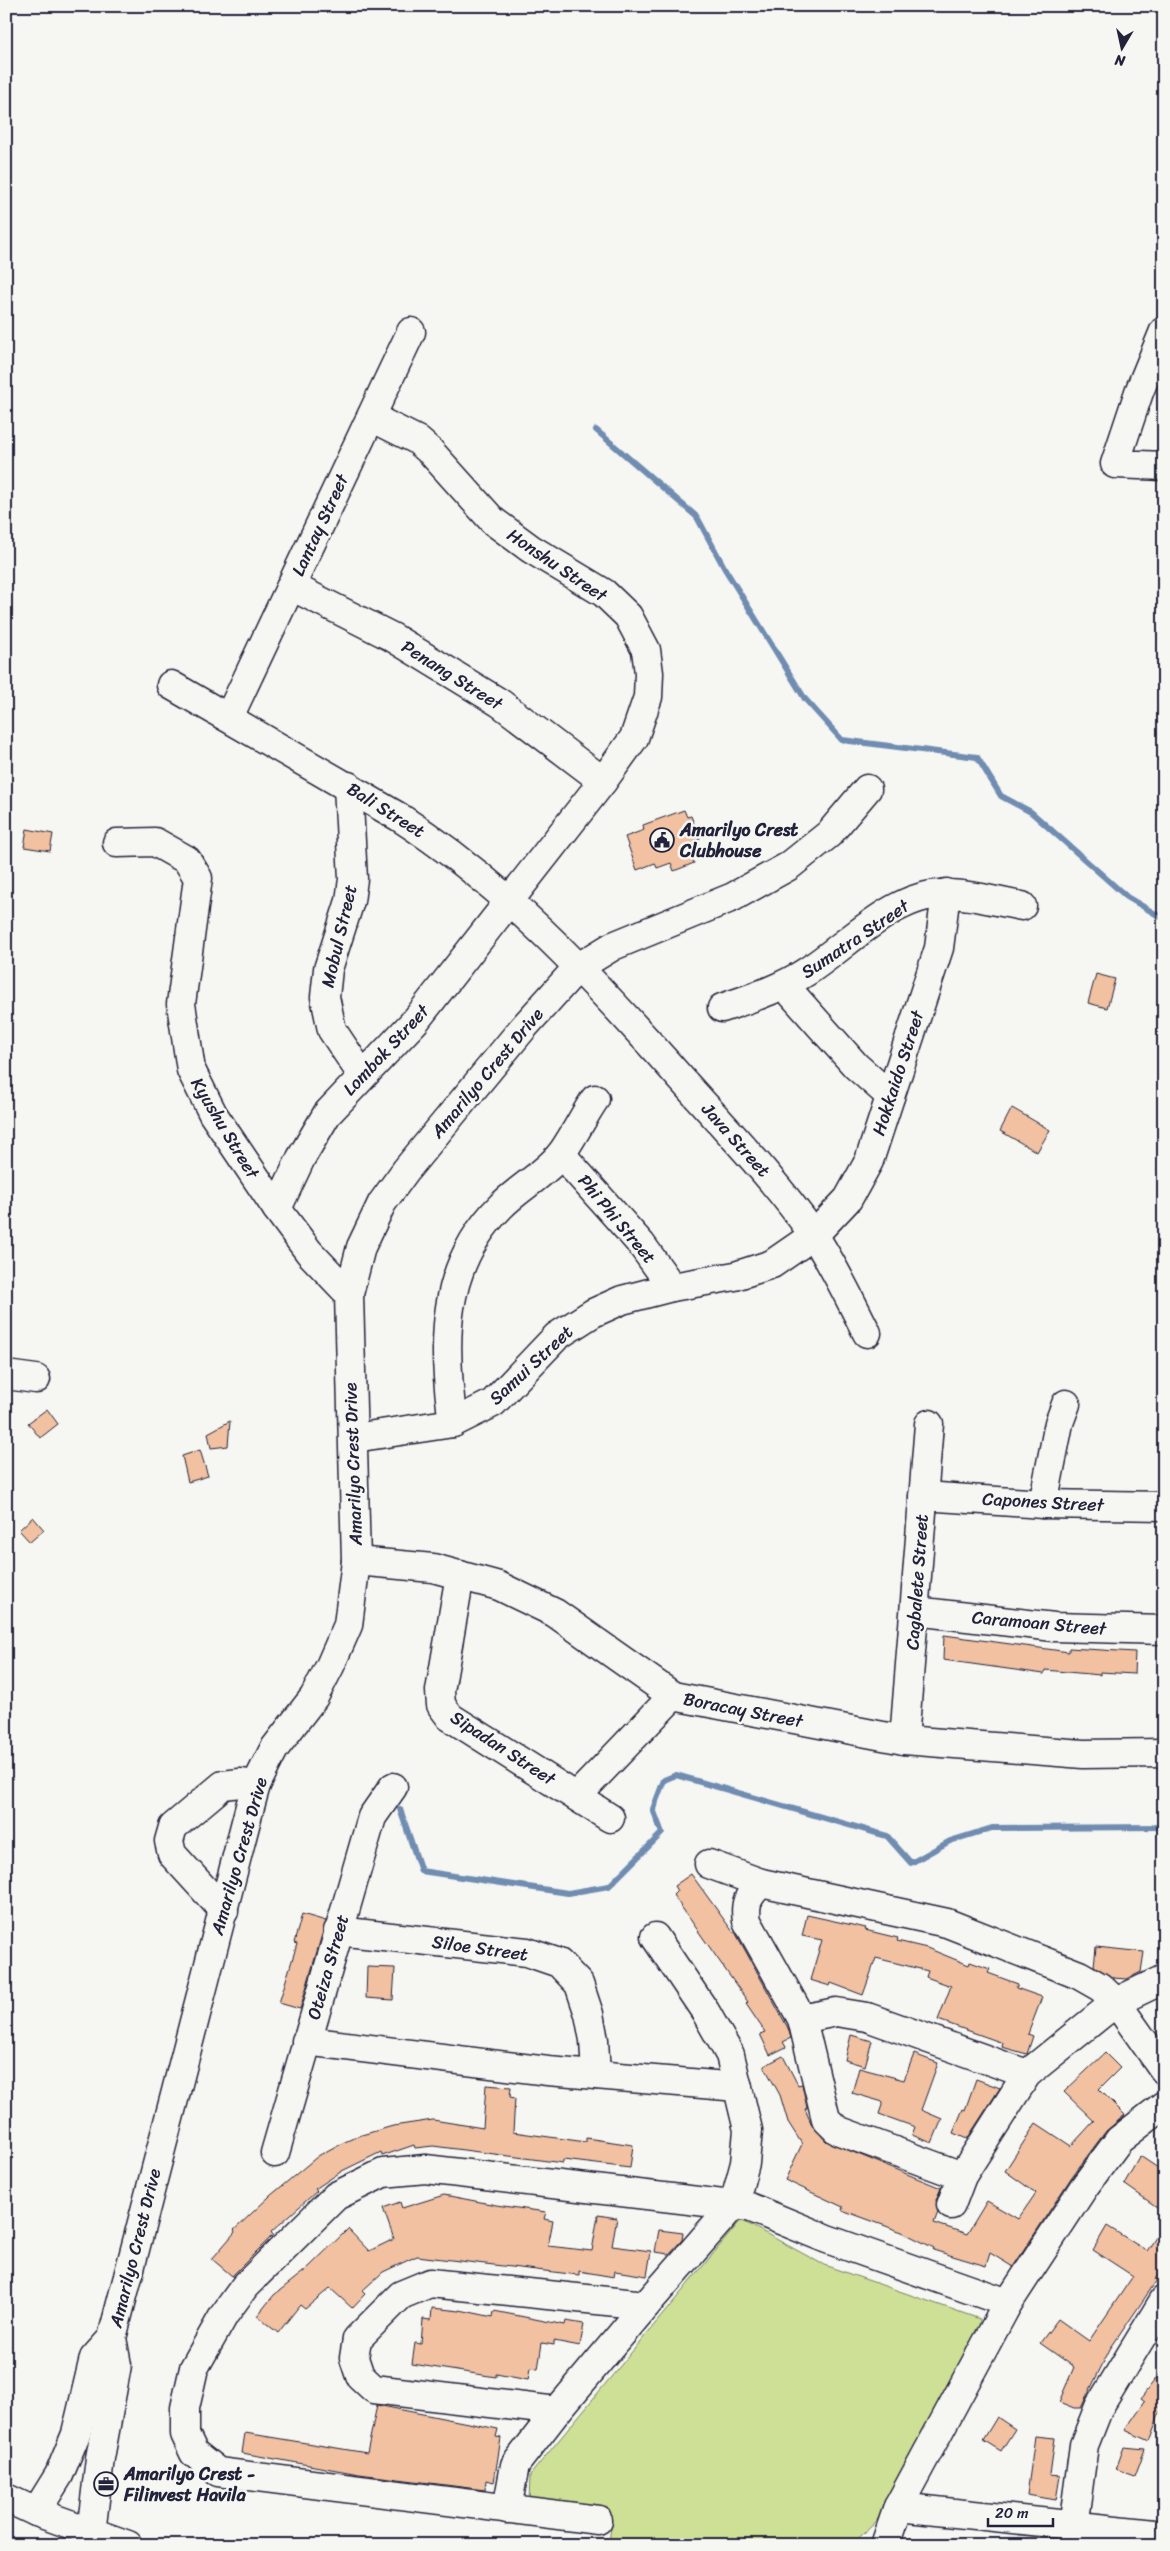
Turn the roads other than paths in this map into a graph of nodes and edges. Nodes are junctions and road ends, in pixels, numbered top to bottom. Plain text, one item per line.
1 (1164, 331) edge
2 (411, 332) dead end
3 (371, 417) junction
4 (1164, 466) edge
5 (291, 586) junction
6 (171, 685) dead end
7 (229, 717) junction
8 (603, 780) junction
9 (348, 786) junction
10 (867, 789) dead end
11 (117, 843) dead end
12 (946, 893) junction
13 (509, 899) junction
14 (1022, 906) dead end
15 (577, 968) junction
16 (784, 985) junction
17 (722, 1008) dead end
18 (362, 1075) junction
19 (890, 1096) junction
20 (595, 1099) dead end
21 (561, 1154) junction
22 (277, 1210) junction
23 (814, 1235) junction
24 (672, 1286) junction
25 (349, 1294) junction
26 (867, 1334) dead end
27 (6, 1375) edge
28 (36, 1380) dead end
29 (1066, 1404) dead end
30 (453, 1422) junction
31 (929, 1424) dead end
32 (354, 1438) junction
33 (923, 1496) junction
34 (1043, 1504) junction
35 (1164, 1506) edge
36 (356, 1561) junction
37 (460, 1575) junction
38 (915, 1611) junction
39 (1164, 1630) edge
40 (673, 1696) junction
41 (904, 1740) junction
42 (1164, 1753) edge
43 (256, 1785) junction
44 (393, 1787) dead end
45 (577, 1796) junction
46 (610, 1818) dead end
47 (709, 1864) dead end
48 (761, 1883) junction
49 (224, 1911) junction
50 (338, 1931) junction
51 (655, 1937) dead end
52 (1164, 1979) edge
53 (1116, 2002) junction
54 (802, 2019) junction
55 (306, 2042) junction
56 (1164, 2070) edge
57 (1028, 2074) junction
58 (596, 2075) junction
59 (738, 2087) junction
60 (1164, 2104) edge
61 (275, 2153) dead end
62 (962, 2176) junction
63 (734, 2204) junction
64 (950, 2204) dead end
65 (1164, 2300) edge
66 (1008, 2303) junction
67 (646, 2305) junction
68 (112, 2338) junction
69 (557, 2411) junction
70 (6, 2498) edge
71 (898, 2507) junction
72 (507, 2510) junction
73 (36, 2512) junction
74 (598, 2520) dead end
75 (1074, 2527) junction
76 (91, 2533) junction
77 (1164, 2535) edge
78 (128, 2545) edge
79 (885, 2545) edge

1 - 4 street
2 - 3 street, Lantay Street
3 - 5 street, Lantay Street
3 - 8 street, Honshu Street
5 - 7 street, Lantay Street
5 - 8 street, Penang Street
6 - 7 street, Bali Street
7 - 9 street, Bali Street
8 - 13 street, Honshu Street
9 - 13 street, Bali Street
9 - 18 street, Mobul Street
10 - 15 street, Amarilyo Crest Drive
11 - 22 street, Kyushu Street
12 - 14 street, Sumatra Street
12 - 16 street, Sumatra Street
12 - 19 street, Hokkaido Street
13 - 15 street, Bali Street
13 - 18 street, Lombok Street
15 - 23 street, Java Street
15 - 25 street, Amarilyo Crest Drive
16 - 17 street, Sumatra Street
16 - 19 street
18 - 22 street, Lombok Street
19 - 23 street, Hokkaido Street
20 - 21 street
21 - 24 street, Phi Phi Street
21 - 30 street
22 - 25 street, Kyushu Street
23 - 24 street, Samui Street
23 - 26 street, Java Street
24 - 30 street, Samui Street
25 - 32 street, Amarilyo Crest Drive
27 - 28 street
29 - 34 street
30 - 32 street, Samui Street
31 - 33 street, Cagbalete Street
32 - 36 street, Amarilyo Crest Drive
33 - 34 street, Capones Street
33 - 38 street, Cagbalete Street
34 - 35 street, Capones Street
36 - 37 street, Boracay Street
36 - 43 street, Amarilyo Crest Drive
37 - 40 street, Boracay Street
37 - 45 street, Sipadan Street
38 - 39 street, Caramoan Street
38 - 41 street, Cagbalete Street
40 - 41 street, Boracay Street
40 - 45 street
41 - 42 street, Boracay Street
43 - 49 street, Amarilyo Crest Drive
43 - 49 street
44 - 50 street, Oteiza Street
45 - 46 street, Sipadan Street
47 - 48 street
48 - 53 street
48 - 54 street
49 - 68 street, Amarilyo Crest Drive
50 - 55 street, Oteiza Street
50 - 58 street, Siloe Street
51 - 59 street
52 - 53 street
53 - 56 street
53 - 57 street
54 - 57 street
54 - 62 street
55 - 58 street
55 - 61 street, Oteiza Street
57 - 62 street
58 - 59 street
59 - 63 street
60 - 66 street
62 - 64 street
63 - 66 street
63 - 67 street
63 - 72 street
65 - 75 street
66 - 71 street
67 - 69 street
67 - 69 street
68 - 73 street, Amarilyo Crest Drive
68 - 76 street, Amarilyo Crest Drive
69 - 72 street
70 - 73 street
71 - 75 street
71 - 79 street
72 - 74 street
73 - 76 street
75 - 77 street
76 - 78 street

